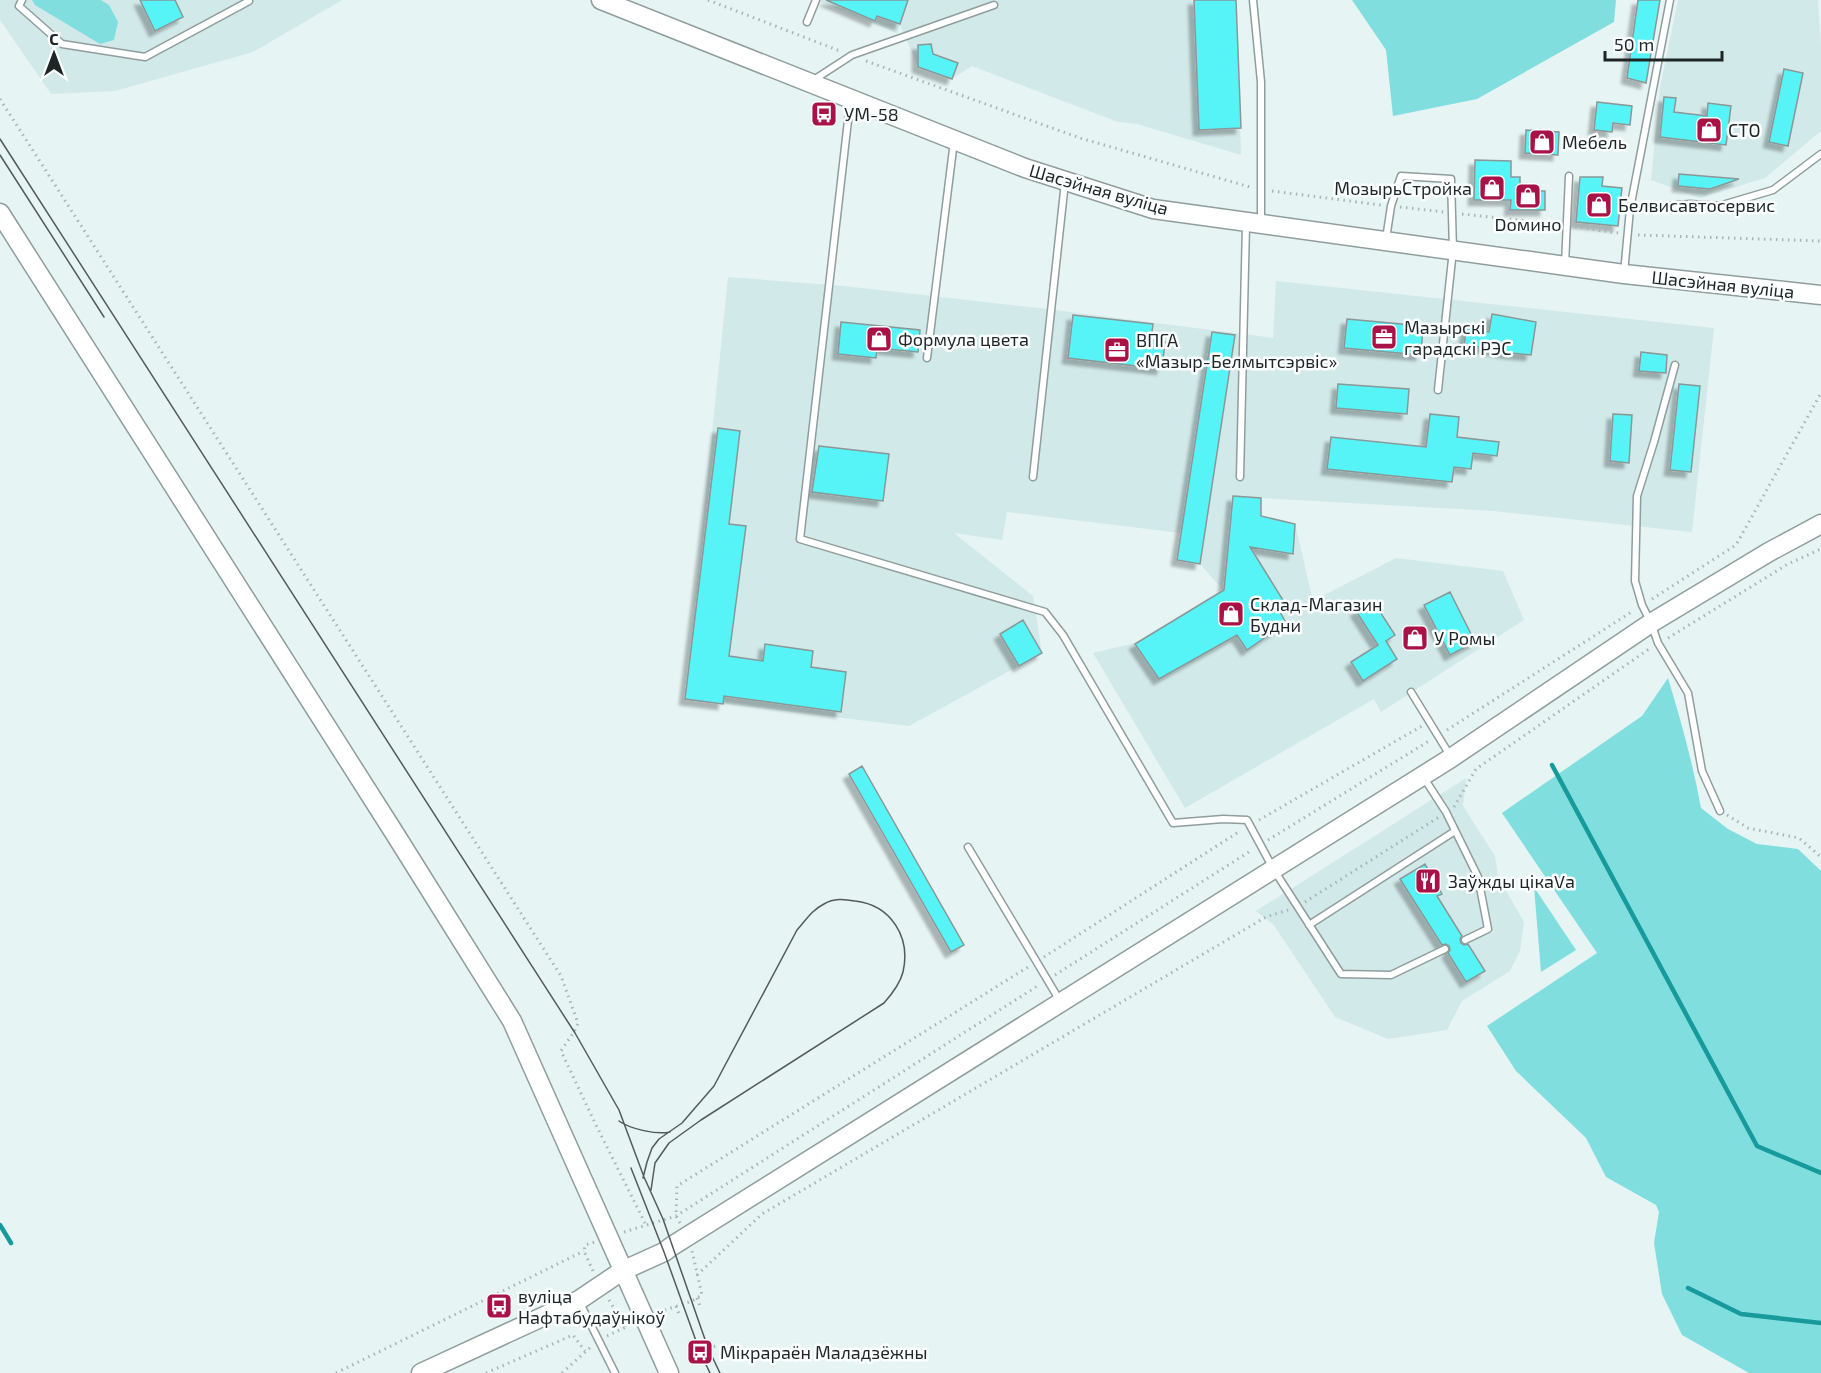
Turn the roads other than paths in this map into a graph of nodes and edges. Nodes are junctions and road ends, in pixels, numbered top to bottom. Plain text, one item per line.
1 (22, 0) edge
2 (249, 0) edge
3 (601, 0) edge
4 (816, 0) edge
5 (1253, 0) edge
6 (1670, 0) edge
7 (994, 5) dead end
8 (807, 22) dead end
9 (809, 83) junction
10 (850, 99) junction
11 (954, 140) junction
12 (1821, 154) edge
13 (1569, 176) dead end
14 (1065, 181) junction
15 (1630, 209) junction
16 (0, 213) edge
17 (1254, 223) junction
18 (1386, 241) junction
19 (1453, 250) junction
20 (1565, 266) junction
21 (1624, 274) junction
22 (1821, 295) edge
23 (927, 358) dead end
24 (1675, 365) dead end
25 (1438, 390) dead end
26 (1033, 477) dead end
27 (1240, 477) dead end
28 (1821, 524) edge
29 (1651, 623) junction
30 (1411, 692) dead end
31 (1451, 758) junction
32 (1423, 775) junction
33 (1720, 811) road end
34 (1455, 831) junction
35 (968, 847) dead end
36 (1274, 870) junction
37 (1309, 925) junction
38 (1465, 940) dead end
39 (1445, 949) dead end
40 (1061, 1002) junction
41 (622, 1271) junction
42 (579, 1300) junction
43 (421, 1373) edge
44 (615, 1373) edge
45 (669, 1373) edge

1 - 2 lane
3 - 9 main road, Шасэйная вуліца
4 - 8 lane
5 - 17 lane
6 - 15 lane
7 - 9 lane
9 - 10 main road, Шасэйная вуліца
10 - 11 main road, Шасэйная вуліца
10 - 36 lane
11 - 14 main road, Шасэйная вуліца
11 - 23 lane
12 - 15 lane
13 - 20 lane
14 - 17 main road, Шасэйная вуліца
14 - 26 lane
15 - 21 lane
16 - 41 main road
17 - 18 main road, Шасэйная вуліца
17 - 27 lane
18 - 19 main road, Шасэйная вуліца
18 - 19 lane
19 - 20 main road, Шасэйная вуліца
19 - 25 lane
20 - 21 main road, Шасэйная вуліца
21 - 22 main road, Шасэйная вуліца
24 - 29 lane
28 - 29 main road
29 - 31 main road
29 - 33 lane
30 - 31 lane
31 - 32 main road
32 - 34 lane
32 - 36 main road
34 - 37 lane
34 - 38 lane
35 - 40 lane
36 - 37 lane
36 - 40 main road
37 - 39 lane
40 - 41 main road
41 - 42 main road
41 - 45 main road
42 - 43 main road
42 - 44 lane

